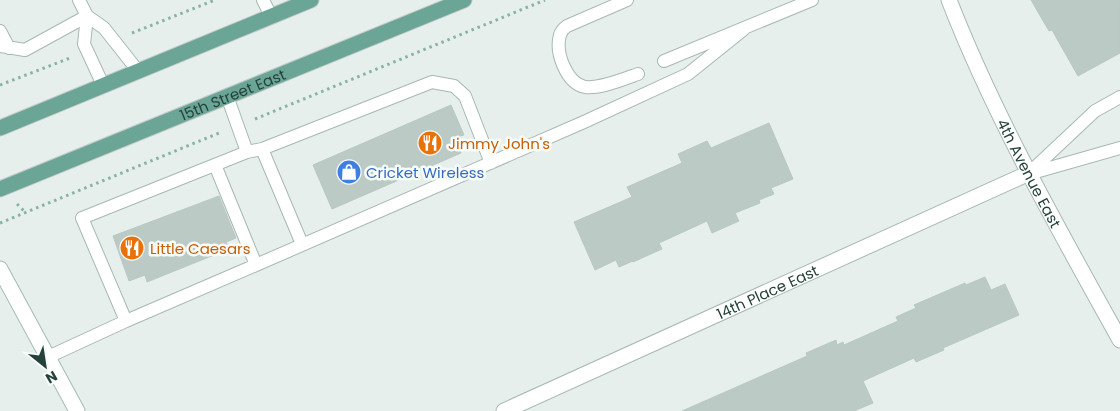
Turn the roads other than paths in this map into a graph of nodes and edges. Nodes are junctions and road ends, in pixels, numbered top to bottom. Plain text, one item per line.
1 (79, 0) edge
2 (263, 0) edge
3 (311, 0) edge
4 (627, 0) edge
5 (812, 0) edge
6 (949, 0) edge
7 (456, 1) edge
8 (87, 16) junction
9 (271, 16) junction
10 (744, 29) junction
11 (0, 31) edge
12 (5, 47) edge
13 (664, 61) dead end
14 (138, 71) junction
15 (638, 74) dead end
16 (103, 85) junction
17 (227, 96) junction
18 (1120, 97) edge
19 (0, 128) edge
20 (1120, 148) edge
21 (262, 149) junction
22 (247, 152) junction
23 (491, 163) junction
24 (215, 165) junction
25 (1029, 173) junction
26 (0, 189) edge
27 (302, 244) junction
28 (256, 264) junction
29 (0, 269) edge
30 (126, 322) junction
31 (1120, 340) edge
32 (48, 357) junction
33 (77, 411) edge
34 (504, 411) edge

1 - 8 lane
2 - 9 lane
3 - 9 main road
4 - 15 lane
5 - 10 lane
6 - 25 street, 4th Avenue East
7 - 17 main road, 15th Street East
8 - 12 lane
8 - 14 lane
8 - 16 lane
9 - 14 main road
10 - 13 lane
10 - 23 lane
11 - 12 lane
14 - 16 main road
16 - 19 main road
17 - 22 lane
17 - 26 main road, 15th Street East
18 - 25 lane
20 - 25 lane
21 - 22 lane
21 - 23 lane
21 - 27 lane
22 - 24 lane
23 - 27 lane
24 - 28 lane
24 - 30 lane
25 - 31 street, 4th Avenue East
25 - 34 street, 14th Place East
27 - 28 lane
28 - 30 lane
29 - 32 street
30 - 32 lane
32 - 33 street

